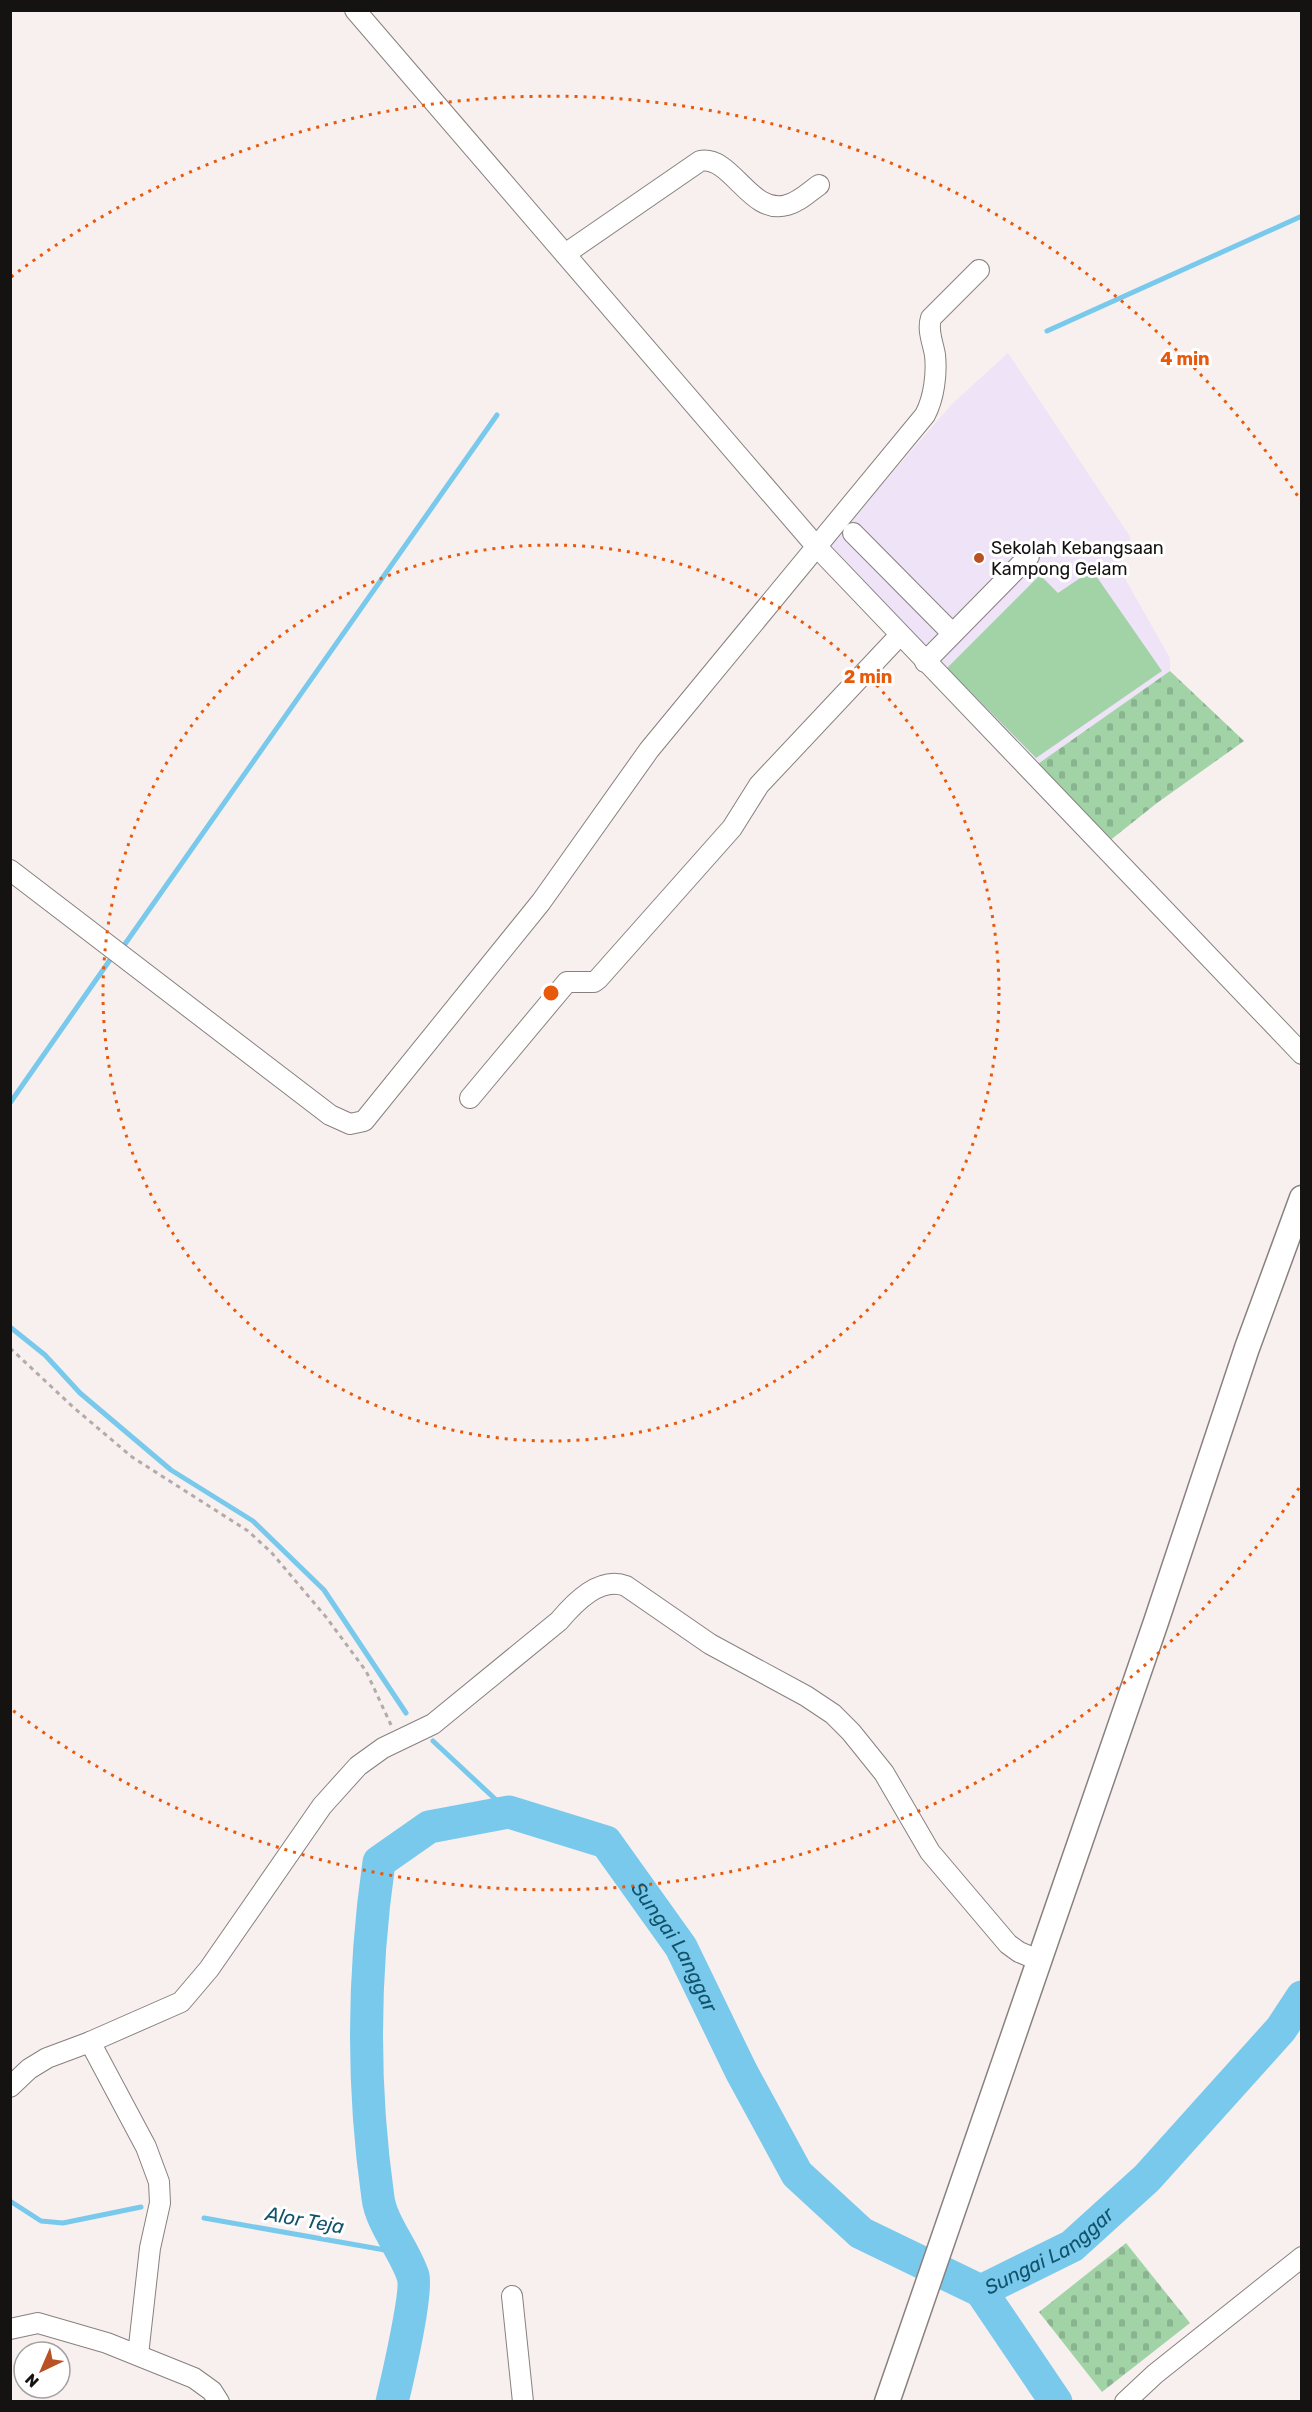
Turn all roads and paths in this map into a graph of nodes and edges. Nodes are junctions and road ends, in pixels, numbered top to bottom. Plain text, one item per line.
1 (355, 10) edge
2 (819, 185) dead end
3 (565, 254) junction
4 (979, 270) dead end
5 (853, 533) dead end
6 (816, 546) junction
7 (1029, 556) dead end
8 (952, 633) junction
9 (899, 636) junction
10 (925, 662) junction
11 (10, 870) edge
12 (1302, 1054) edge
13 (470, 1098) dead end
14 (1302, 1198) edge
15 (10, 1348) edge
16 (399, 1740) junction
17 (1038, 1960) junction
18 (90, 2042) junction
19 (10, 2087) edge
20 (1302, 2257) edge
21 (512, 2296) dead end
22 (10, 2329) edge
23 (138, 2355) junction
24 (219, 2402) edge
25 (523, 2402) edge
26 (887, 2402) edge
27 (1125, 2402) edge

1 - 3 street
2 - 3 street
3 - 6 street
4 - 6 street
5 - 8 street
6 - 9 street
6 - 11 street
7 - 8 street
8 - 10 street
9 - 10 street
9 - 13 street
10 - 12 street
14 - 17 main road
15 - 16 path
16 - 17 street
16 - 18 street
17 - 26 main road
18 - 19 street
18 - 23 street
20 - 27 street
21 - 25 street
22 - 23 street
23 - 24 street

